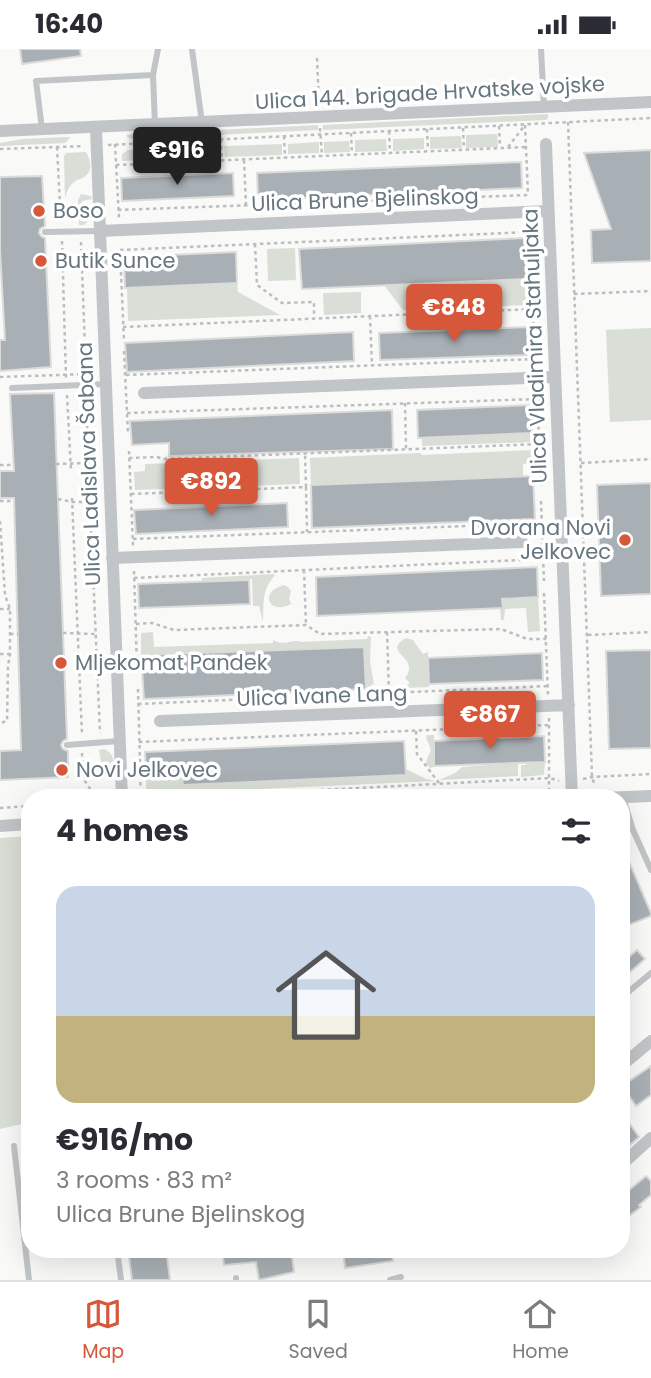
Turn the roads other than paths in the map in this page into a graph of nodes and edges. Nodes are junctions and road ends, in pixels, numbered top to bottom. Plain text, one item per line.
1 (158, 49) edge
2 (192, 49) edge
3 (541, 49) edge
4 (153, 75) junction
5 (651, 102) edge
6 (544, 107) junction
7 (202, 123) junction
8 (155, 125) junction
9 (96, 128) junction
10 (43, 130) junction
11 (0, 131) edge
12 (546, 144) dead end
13 (548, 211) junction
14 (100, 231) junction
15 (45, 232) dead end
16 (555, 376) junction
17 (106, 384) junction
18 (12, 388) dead end
19 (144, 393) dead end
20 (522, 542) dead end
21 (112, 558) junction
22 (569, 705) junction
23 (160, 721) dead end
24 (119, 741) junction
25 (67, 745) dead end
26 (122, 789) edge
27 (572, 789) edge
28 (651, 796) edge
29 (630, 797) edge
30 (630, 820) edge
31 (21, 825) edge
32 (0, 826) edge
33 (651, 870) edge
34 (651, 973) edge
35 (630, 990) edge
36 (651, 1041) edge
37 (630, 1058) edge
38 (651, 1138) edge
39 (15, 1146) dead end
40 (630, 1157) edge
41 (21, 1203) edge
42 (27, 1258) edge
43 (118, 1258) edge
44 (401, 1277) dead end
45 (29, 1280) edge
46 (121, 1280) edge
47 (390, 1280) edge

1 - 4 lane
2 - 7 lane
3 - 6 lane
4 - 8 lane
4 - 10 lane
5 - 6 street, Ulica 144. brigade Hrvatske vojske
6 - 7 street, Ulica 144. brigade Hrvatske vojske
7 - 8 street, Ulica 144. brigade Hrvatske vojske
8 - 9 street, Ulica 144. brigade Hrvatske vojske
9 - 10 street, Ulica 144. brigade Hrvatske vojske
9 - 14 street, Ulica Ladislava Šabana
10 - 11 street, Ulica 144. brigade Hrvatske vojske
12 - 13 street, Ulica Vladimira Stahuljaka
13 - 14 street, Ulica Brune Bjelinskog
13 - 16 street, Ulica Vladimira Stahuljaka
14 - 15 lane
14 - 17 street, Ulica Ladislava Šabana
16 - 19 street
16 - 22 street, Ulica Vladimira Stahuljaka
17 - 18 lane
17 - 21 street, Ulica Ladislava Šabana
20 - 21 street
21 - 24 street, Ulica Ladislava Šabana
22 - 23 street, Ulica Ivane Lang
22 - 27 street, Ulica Vladimira Stahuljaka
24 - 25 lane
24 - 26 street, Ulica Ladislava Šabana
28 - 29 street
30 - 33 lane
31 - 32 street
34 - 35 lane
36 - 37 street
38 - 40 street
39 - 41 lane
42 - 45 lane
43 - 46 lane
44 - 47 lane

